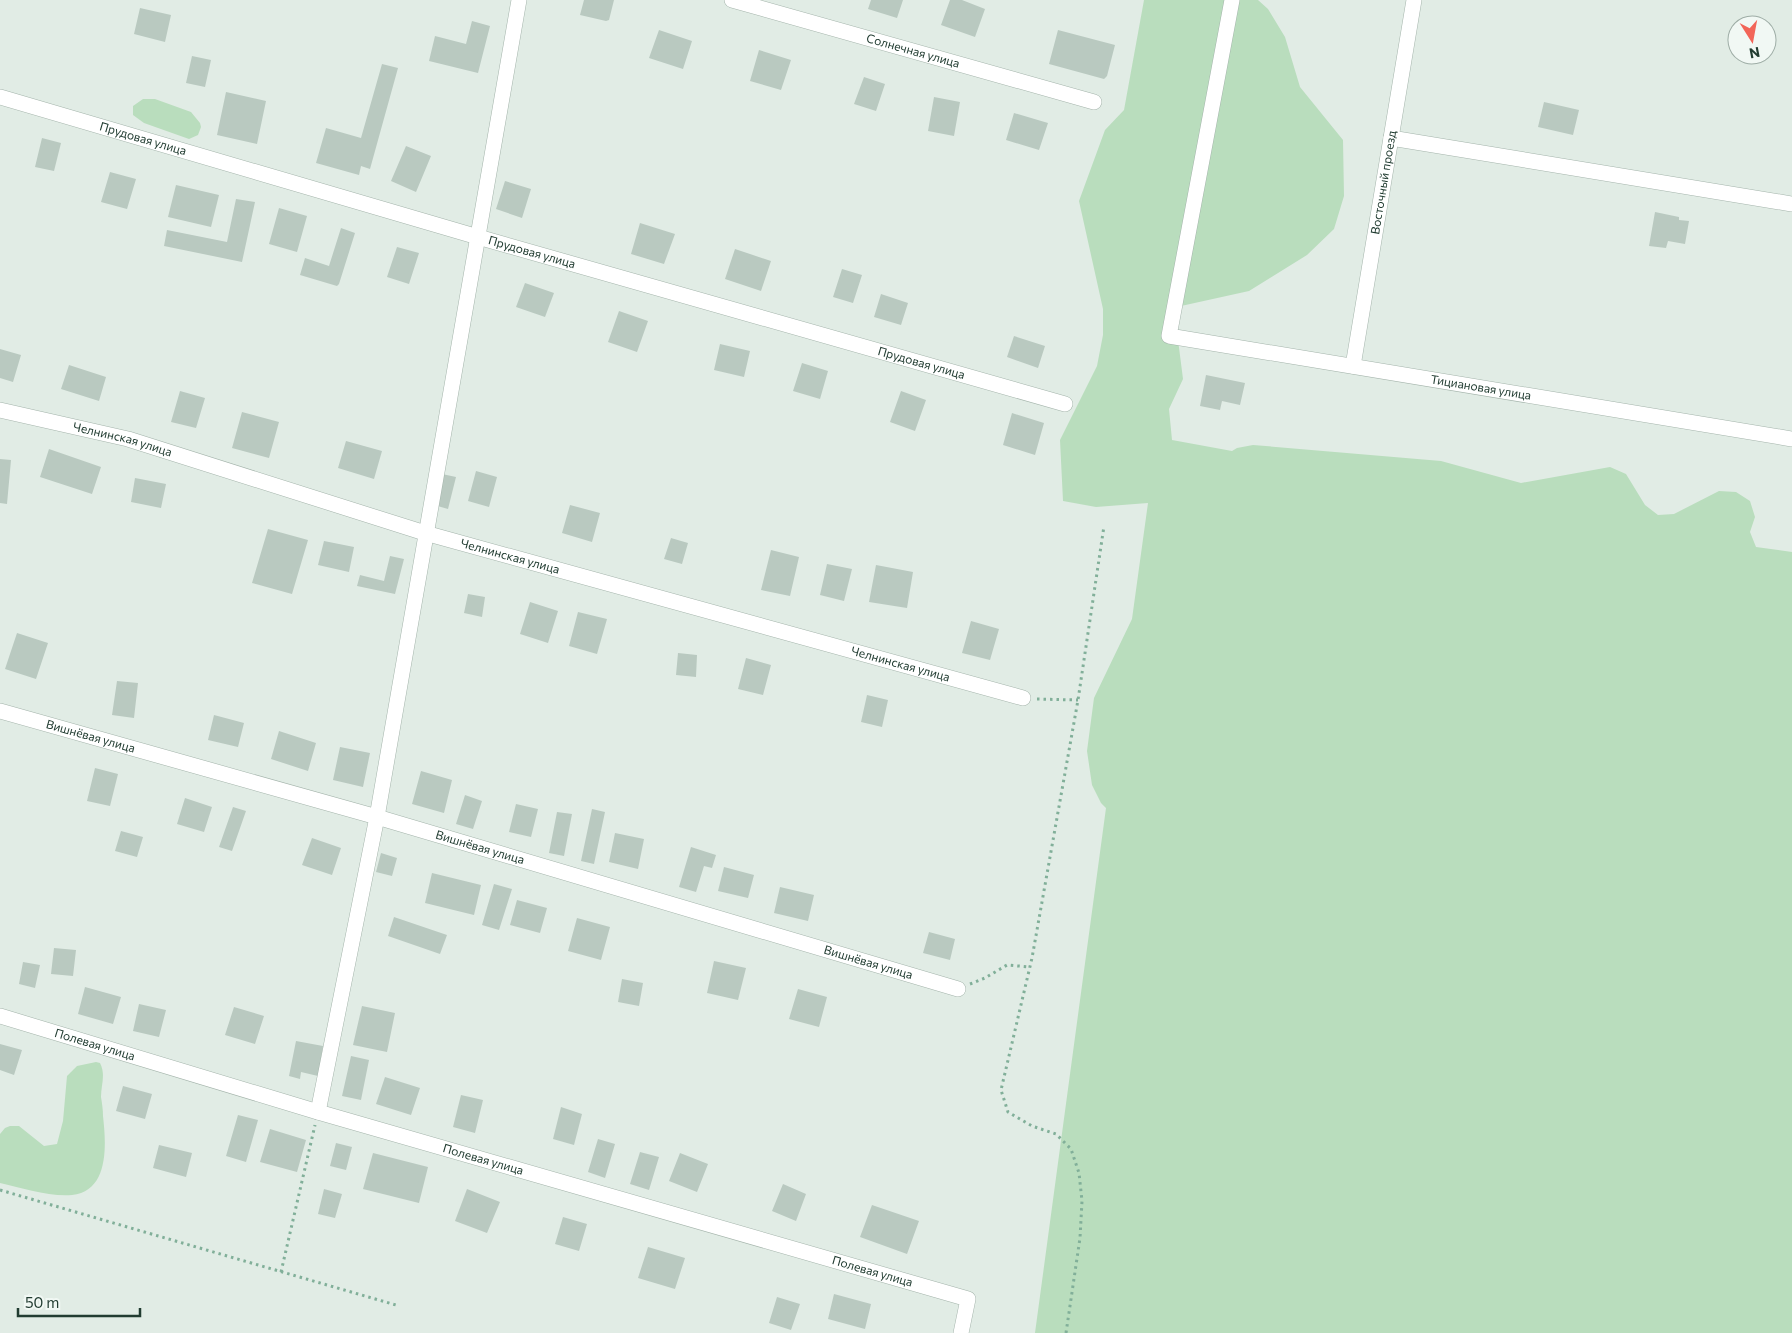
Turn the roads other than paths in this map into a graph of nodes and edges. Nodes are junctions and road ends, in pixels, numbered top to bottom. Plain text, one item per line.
1 (519, 0) edge
2 (732, 0) edge
3 (1232, 0) edge
4 (1414, 0) edge
5 (0, 97) edge
6 (1094, 102) dead end
7 (1391, 138) junction
8 (1792, 204) edge
9 (478, 237) junction
10 (1353, 366) junction
11 (1065, 404) dead end
12 (0, 410) edge
13 (1792, 439) edge
14 (425, 533) junction
15 (1023, 698) road end
16 (0, 711) edge
17 (377, 817) junction
18 (958, 988) road end
19 (0, 1016) edge
20 (318, 1112) junction
21 (960, 1333) edge

1 - 9 street
2 - 6 street, Солнечная улица
3 - 10 street, Тициановая улица
4 - 7 street, Восточный проезд
5 - 9 street, Прудовая улица
7 - 8 street
7 - 10 street, Восточный проезд
9 - 11 street, Прудовая улица
9 - 14 street
10 - 13 street, Тициановая улица
12 - 14 street, Челнинская улица
14 - 15 street, Челнинская улица
14 - 17 street
16 - 17 street, Вишнёвая улица
17 - 18 street, Вишнёвая улица
17 - 20 street
19 - 20 street, Полевая улица
20 - 21 street, Полевая улица

